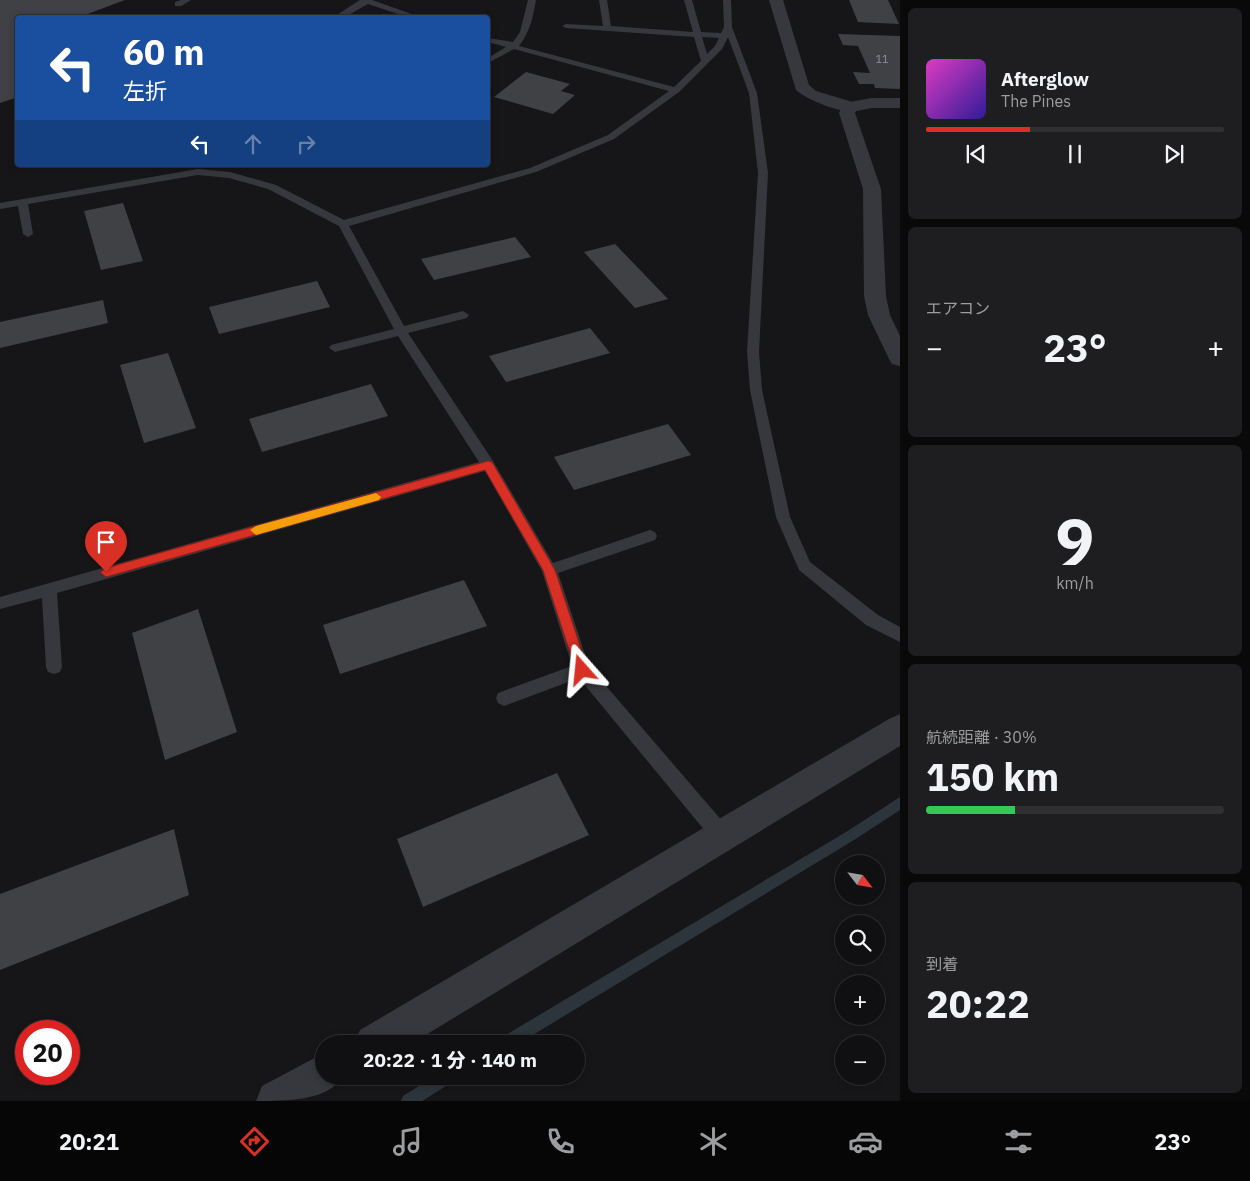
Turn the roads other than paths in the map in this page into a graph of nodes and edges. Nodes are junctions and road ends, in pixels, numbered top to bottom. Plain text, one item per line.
1 (187, 0) edge
2 (366, 0) edge
3 (389, 0) edge
4 (532, 0) edge
5 (603, 0) edge
6 (688, 0) edge
7 (727, 0) edge
8 (776, 0) edge
9 (178, 4) dead end
10 (380, 5) junction
11 (341, 15) edge
12 (410, 15) edge
13 (566, 26) dead end
14 (607, 29) junction
15 (726, 31) junction
16 (696, 34) junction
17 (490, 41) edge
18 (514, 48) junction
19 (490, 60) edge
20 (705, 61) junction
21 (676, 90) junction
22 (900, 103) edge
23 (850, 107) junction
24 (22, 202) junction
25 (0, 206) edge
26 (343, 224) junction
27 (28, 234) dead end
28 (463, 315) dead end
29 (401, 331) junction
30 (335, 348) dead end
31 (900, 359) edge
32 (488, 465) junction
33 (650, 536) dead end
34 (549, 570) junction
35 (49, 588) junction
36 (0, 603) edge
37 (900, 635) edge
38 (54, 667) dead end
39 (582, 670) junction
40 (504, 698) dead end
41 (900, 729) edge
42 (722, 836) junction
43 (389, 1035) edge
44 (315, 1078) edge
45 (277, 1101) edge

1 - 9 lane
2 - 10 lane
2 - 11 lane
3 - 10 lane
4 - 18 lane
5 - 14 lane
6 - 16 lane
7 - 15 lane
8 - 23 street
10 - 12 lane
13 - 14 lane
14 - 16 lane
15 - 16 lane
15 - 20 lane
15 - 37 lane
16 - 20 lane
17 - 18 lane
18 - 19 lane
18 - 21 lane
20 - 21 lane
21 - 26 lane
22 - 23 street
23 - 31 street
24 - 25 lane
24 - 26 lane
24 - 27 lane
26 - 29 lane
28 - 29 lane
29 - 30 lane
29 - 32 lane
32 - 34 lane
32 - 35 lane
33 - 34 lane
34 - 39 lane
35 - 36 lane
35 - 38 lane
39 - 40 lane
39 - 42 lane
41 - 42 street
42 - 43 street
44 - 45 street

